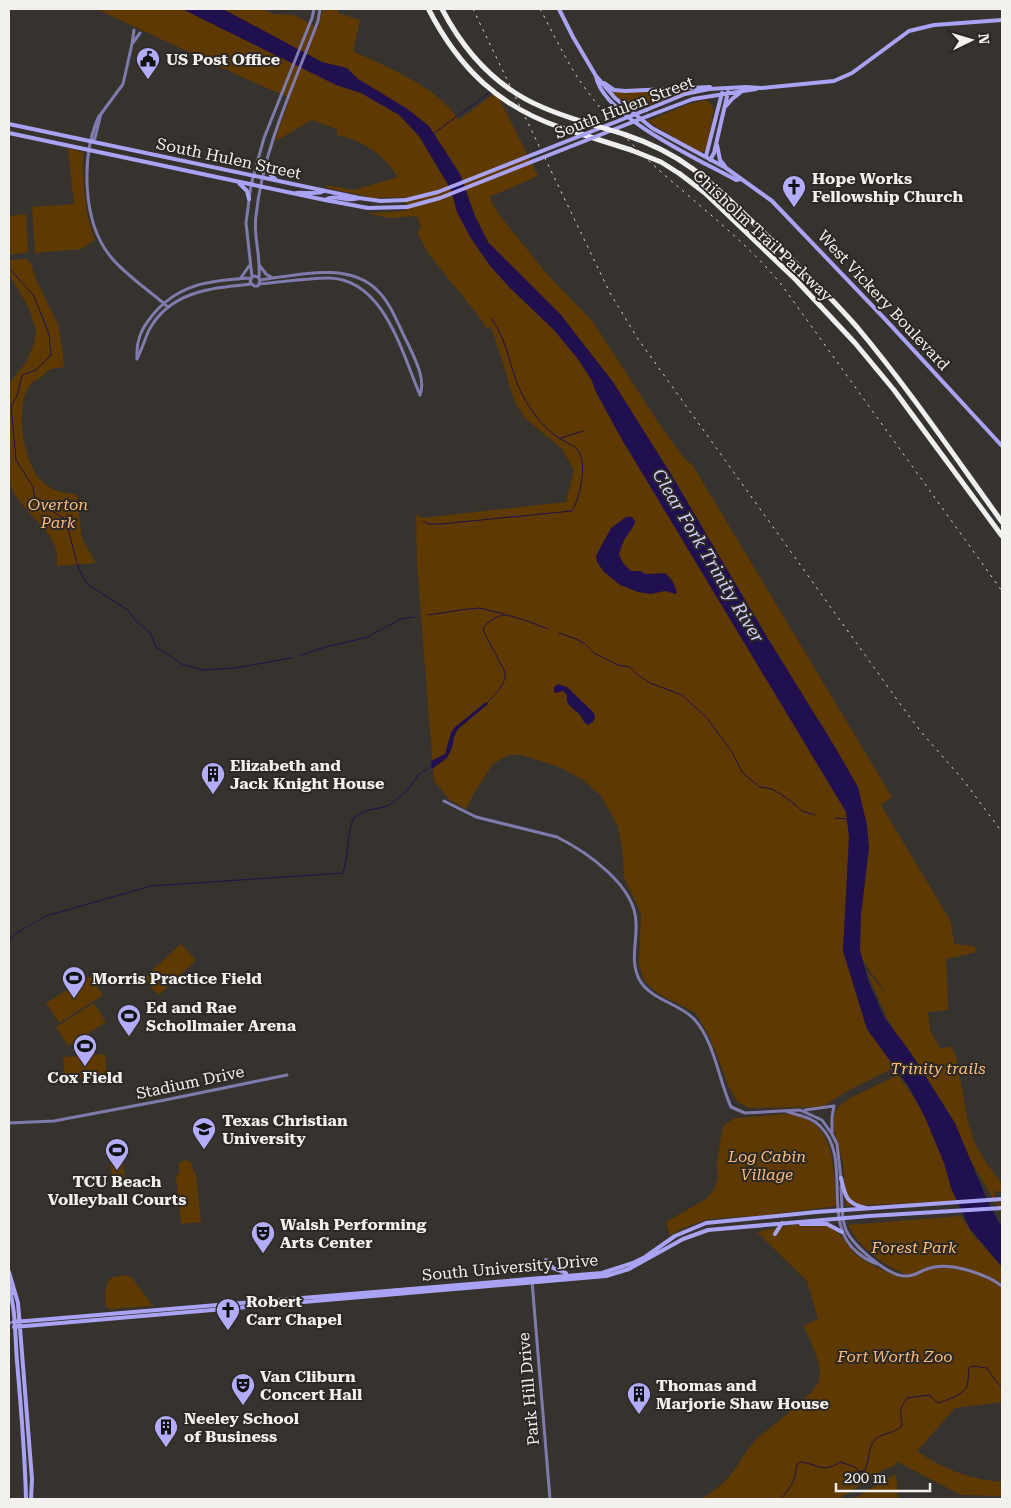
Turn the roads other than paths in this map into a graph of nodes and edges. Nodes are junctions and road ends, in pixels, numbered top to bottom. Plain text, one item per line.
1 (314, 9) edge
2 (320, 9) edge
3 (429, 9) edge
4 (442, 9) edge
5 (559, 9) edge
6 (1002, 20) edge
7 (134, 30) dead end
8 (140, 33) dead end
9 (132, 44) junction
10 (596, 76) junction
11 (601, 81) junction
12 (758, 88) junction
13 (728, 90) junction
14 (722, 91) junction
15 (742, 92) junction
16 (723, 110) junction
17 (9, 124) edge
18 (9, 133) edge
19 (92, 141) junction
20 (716, 143) junction
21 (262, 146) junction
22 (90, 150) junction
23 (706, 156) junction
24 (711, 159) junction
25 (703, 162) junction
26 (266, 163) junction
27 (708, 164) junction
28 (726, 168) junction
29 (253, 176) junction
30 (263, 178) junction
31 (741, 179) junction
32 (278, 181) junction
33 (237, 182) junction
34 (251, 185) junction
35 (261, 187) junction
36 (324, 191) junction
37 (289, 193) junction
38 (249, 198) junction
39 (359, 198) junction
40 (325, 200) junction
41 (259, 265) junction
42 (250, 266) junction
43 (251, 278) junction
44 (274, 278) junction
45 (240, 279) junction
46 (259, 280) junction
47 (251, 284) junction
48 (164, 303) junction
49 (168, 307) junction
50 (1002, 446) edge
51 (1002, 522) edge
52 (1002, 536) edge
53 (444, 801) dead end
54 (287, 1075) dead end
55 (785, 1110) junction
56 (802, 1110) junction
57 (9, 1123) edge
58 (832, 1134) junction
59 (841, 1178) junction
60 (1002, 1199) edge
61 (1001, 1208) edge
62 (871, 1209) junction
63 (838, 1211) junction
64 (843, 1211) junction
65 (844, 1218) junction
66 (838, 1219) junction
67 (782, 1223) junction
68 (791, 1223) junction
69 (842, 1232) junction
70 (775, 1234) dead end
71 (546, 1260) dead end
72 (878, 1264) junction
73 (9, 1272) edge
74 (570, 1275) junction
75 (9, 1280) edge
76 (531, 1280) junction
77 (1002, 1286) edge
78 (9, 1288) edge
79 (17, 1297) junction
80 (9, 1323) edge
81 (20, 1324) junction
82 (14, 1325) junction
83 (9, 1328) edge
84 (18, 1374) junction
85 (25, 1391) junction
86 (26, 1499) edge
87 (31, 1499) edge
88 (550, 1499) edge

1 - 21 street
2 - 26 street
3 - 52 highway, Chisholm Trail Parkway, bridge
4 - 51 highway, Chisholm Trail Parkway, bridge
5 - 10 main road, West Vickery Boulevard
6 - 12 main road
7 - 9 street
8 - 9 street
9 - 19 street
10 - 11 main road, West Vickery Boulevard
10 - 25 main road, West Vickery Boulevard
11 - 14 main road
11 - 23 main road, West Vickery Boulevard
12 - 13 main road, South Hulen Street
12 - 15 main road, South Hulen Street
13 - 14 main road, South Hulen Street
13 - 15 main road, South Hulen Street
13 - 16 main road
14 - 23 main road
14 - 39 main road, South Hulen Street, bridge
14 - 40 main road, South Hulen Street, bridge
15 - 16 main road
16 - 20 main road
17 - 19 main road, South Hulen Street
18 - 22 main road, South Hulen Street
19 - 22 street
19 - 29 main road, South Hulen Street
20 - 24 main road
20 - 28 main road
21 - 26 street
21 - 29 street
22 - 33 main road, South Hulen Street
22 - 48 street
23 - 24 main road, West Vickery Boulevard
23 - 25 main road
24 - 27 main road
24 - 28 main road, West Vickery Boulevard
25 - 27 main road, West Vickery Boulevard
26 - 30 street
26 - 32 main road
27 - 31 main road, West Vickery Boulevard
28 - 31 main road, West Vickery Boulevard
29 - 30 main road, South Hulen Street
29 - 34 street
30 - 32 main road, South Hulen Street
30 - 35 street
31 - 50 main road, West Vickery Boulevard
32 - 36 main road, South Hulen Street
33 - 34 main road, South Hulen Street
33 - 38 main road
34 - 35 main road, South Hulen Street
34 - 38 street
35 - 37 main road, South Hulen Street
35 - 41 street
36 - 37 main road
36 - 39 main road, South Hulen Street
37 - 40 main road, South Hulen Street
38 - 42 street
39 - 40 main road
41 - 44 street
41 - 46 street
42 - 43 street
42 - 45 street
43 - 45 street
43 - 46 street
43 - 47 street
44 - 46 street
44 - 46 street
45 - 48 street
46 - 47 street
47 - 49 street
48 - 49 street
48 - 49 street
53 - 55 street
54 - 57 street, Stadium Drive
55 - 56 street
55 - 63 street
56 - 58 street
56 - 58 street
58 - 59 street
59 - 62 main road
59 - 64 street
60 - 62 main road, South University Drive
61 - 65 main road, South University Drive
62 - 64 main road, South University Drive
63 - 64 main road, South University Drive
63 - 66 street
63 - 74 main road, South University Drive
64 - 65 street
65 - 66 main road, South University Drive
65 - 72 street
66 - 68 main road, South University Drive
66 - 69 street
67 - 68 main road, South University Drive
67 - 70 main road
67 - 76 main road, South University Drive
68 - 69 main road
69 - 72 street
71 - 74 main road
72 - 77 street
73 - 79 main road
74 - 76 main road, South University Drive
75 - 79 main road
76 - 81 main road, South University Drive
76 - 88 street, Park Hill Drive
78 - 82 main road
79 - 81 main road
80 - 82 street, South University Drive
81 - 82 main road, South University Drive
81 - 85 main road
82 - 83 street, South University Drive
82 - 84 main road
84 - 85 main road
84 - 86 main road
85 - 87 main road

